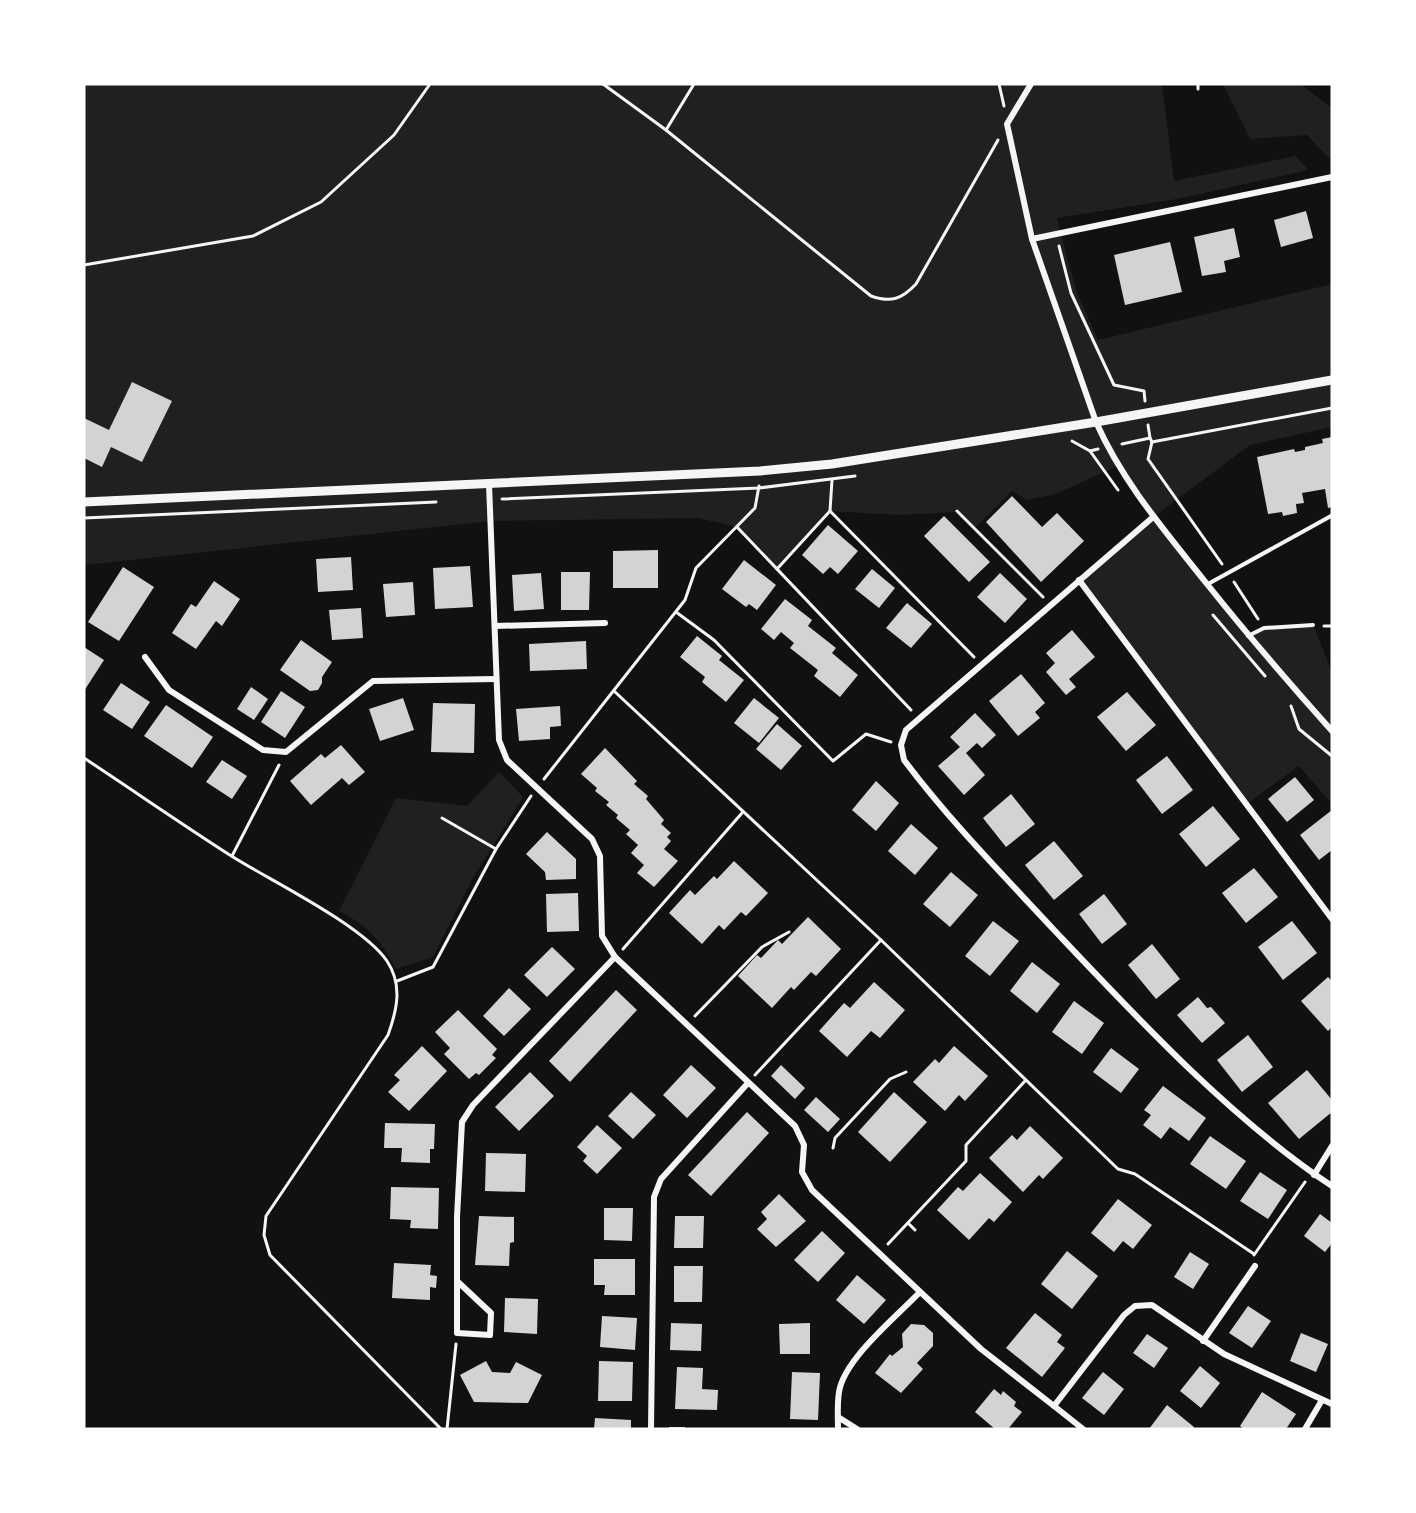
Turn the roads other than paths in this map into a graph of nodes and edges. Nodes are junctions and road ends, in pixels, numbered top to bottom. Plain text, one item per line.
1 (1031, 84) edge
2 (1332, 177) edge
3 (1032, 239) junction
4 (1332, 380) edge
5 (1095, 422) junction
6 (489, 484) junction
7 (84, 502) edge
8 (1331, 516) edge
9 (1152, 518) junction
10 (1079, 580) junction
11 (1207, 585) junction
12 (605, 623) dead end
13 (1313, 625) dead end
14 (495, 626) junction
15 (1247, 636) junction
16 (145, 657) dead end
17 (496, 679) junction
18 (1332, 731) edge
19 (1332, 919) edge
20 (615, 957) junction
21 (748, 1083) junction
22 (1332, 1146) edge
23 (1314, 1174) junction
24 (1332, 1186) edge
25 (1256, 1266) road end
26 (457, 1281) junction
27 (920, 1292) junction
28 (1203, 1341) junction
29 (1322, 1400) junction
30 (1332, 1404) edge
31 (1054, 1406) junction
32 (838, 1417) junction
33 (651, 1429) edge
34 (838, 1429) edge
35 (857, 1429) edge
36 (1083, 1429) edge
37 (1305, 1429) edge

1 - 3 street
2 - 3 street
3 - 5 street
4 - 5 street
5 - 6 street
5 - 9 street
6 - 7 street
6 - 14 street
8 - 11 lane
9 - 10 street
9 - 11 street
10 - 19 street
10 - 23 street
11 - 15 street
12 - 14 street
13 - 15 lane
14 - 17 street
15 - 18 street
16 - 17 street
17 - 20 street
20 - 21 street
20 - 26 street
21 - 27 street
21 - 33 street
22 - 23 street
23 - 24 street
25 - 28 street
26 - 26 street
27 - 31 street
27 - 32 street
28 - 29 street
28 - 31 street
29 - 30 street
29 - 37 street
31 - 36 street
32 - 34 street
32 - 35 street

